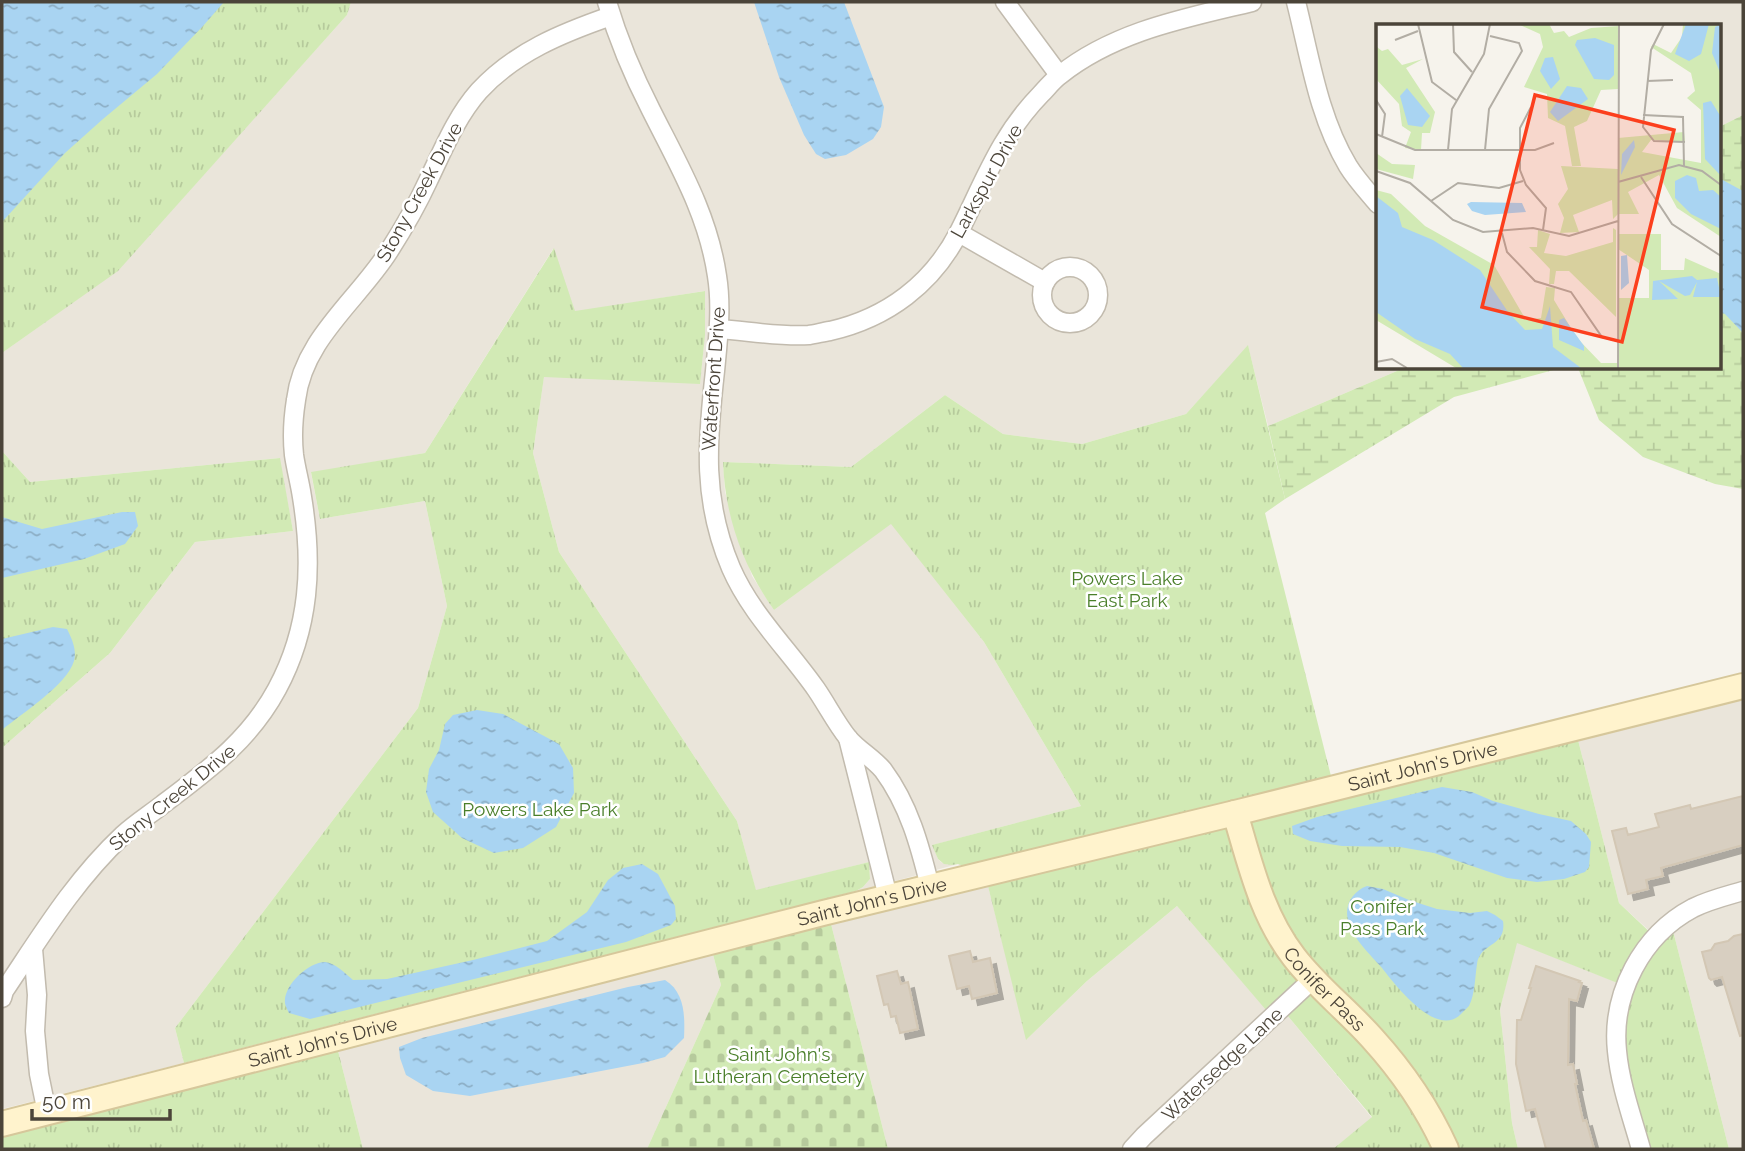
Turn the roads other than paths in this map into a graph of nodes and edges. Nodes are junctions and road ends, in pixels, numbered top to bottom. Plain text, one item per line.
1 (1005, 2) edge
2 (1252, 2) edge
3 (1296, 2) edge
4 (609, 9) edge
5 (1059, 75) junction
6 (1376, 203) edge
7 (959, 233) junction
8 (1045, 282) dead end
9 (719, 328) junction
10 (1743, 686) edge
11 (848, 738) junction
12 (1235, 813) junction
13 (930, 887) junction
14 (1743, 891) edge
15 (888, 897) junction
16 (33, 949) junction
17 (1313, 979) junction
18 (2, 998) edge
19 (47, 1113) junction
20 (2, 1124) edge
21 (1132, 1149) edge
22 (1446, 1149) edge
23 (1641, 1149) edge

1 - 5 street
2 - 5 street, Larkspur Drive
3 - 6 street
4 - 9 street, Waterfront Drive
4 - 16 street, Stony Creek Drive
5 - 7 street, Larkspur Drive
7 - 8 street
7 - 9 street, Larkspur Drive
9 - 11 street, Waterfront Drive
10 - 12 street, Saint John's Drive
11 - 13 street, Waterfront Drive
11 - 15 street, Waterfront Drive
12 - 13 street, Saint John's Drive
12 - 17 street, Conifer Pass
13 - 15 street, Saint John's Drive
14 - 23 street
15 - 19 street, Saint John's Drive
16 - 18 street, Stony Creek Drive
16 - 19 street
17 - 21 street, Watersedge Lane
17 - 22 street, Conifer Pass
19 - 20 street, Saint John's Drive

